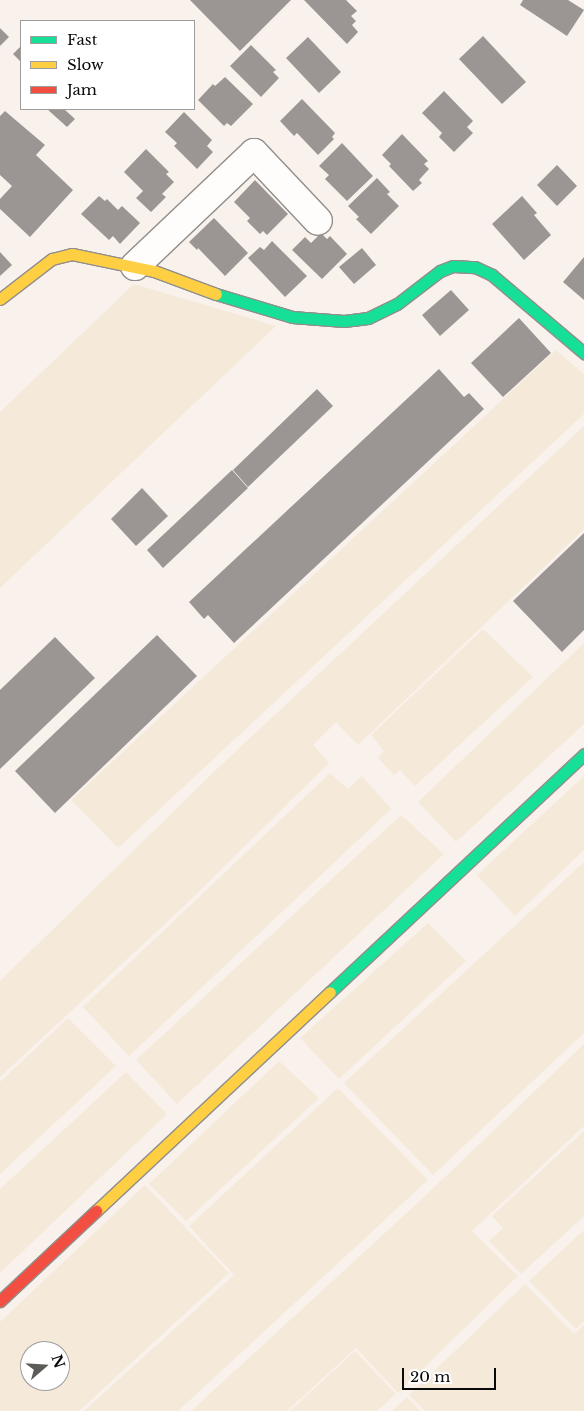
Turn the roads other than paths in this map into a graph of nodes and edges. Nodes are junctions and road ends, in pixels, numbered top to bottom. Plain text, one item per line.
1 (318, 221) dead end
2 (135, 266) junction
3 (0, 299) edge
4 (584, 353) edge
5 (584, 754) edge
6 (0, 1302) edge

1 - 2 street
2 - 3 street
2 - 4 street
5 - 6 street

